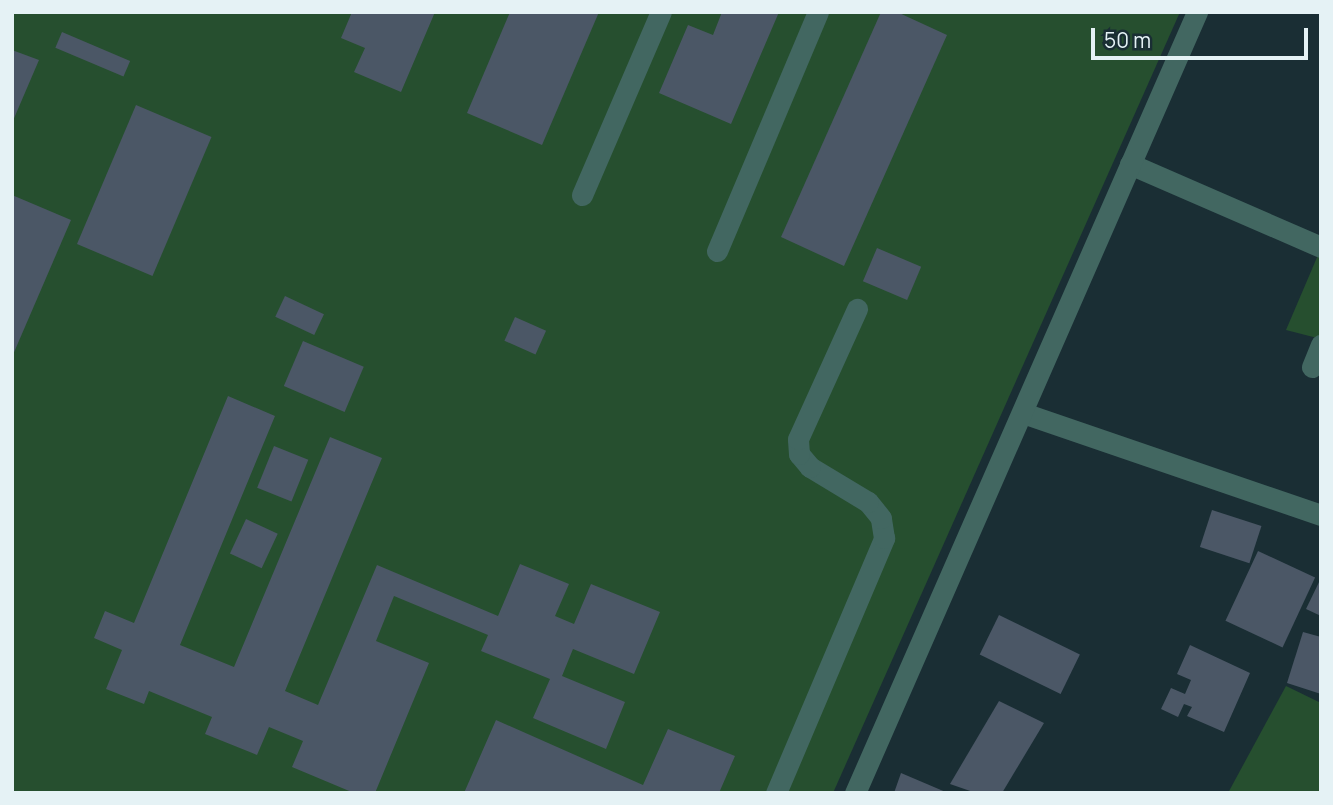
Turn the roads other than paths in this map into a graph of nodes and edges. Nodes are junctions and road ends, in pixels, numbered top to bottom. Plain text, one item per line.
1 (661, 12) edge
2 (818, 12) edge
3 (1197, 12) edge
4 (1130, 164) junction
5 (582, 195) dead end
6 (1321, 247) edge
7 (717, 251) dead end
8 (857, 309) dead end
9 (1321, 345) edge
10 (1312, 367) dead end
11 (1023, 413) junction
12 (1321, 515) edge
13 (776, 793) edge
14 (855, 793) edge

1 - 5 street
2 - 7 street
3 - 4 street
4 - 6 street
4 - 11 street
8 - 13 street
9 - 10 street
11 - 12 street
11 - 14 street

